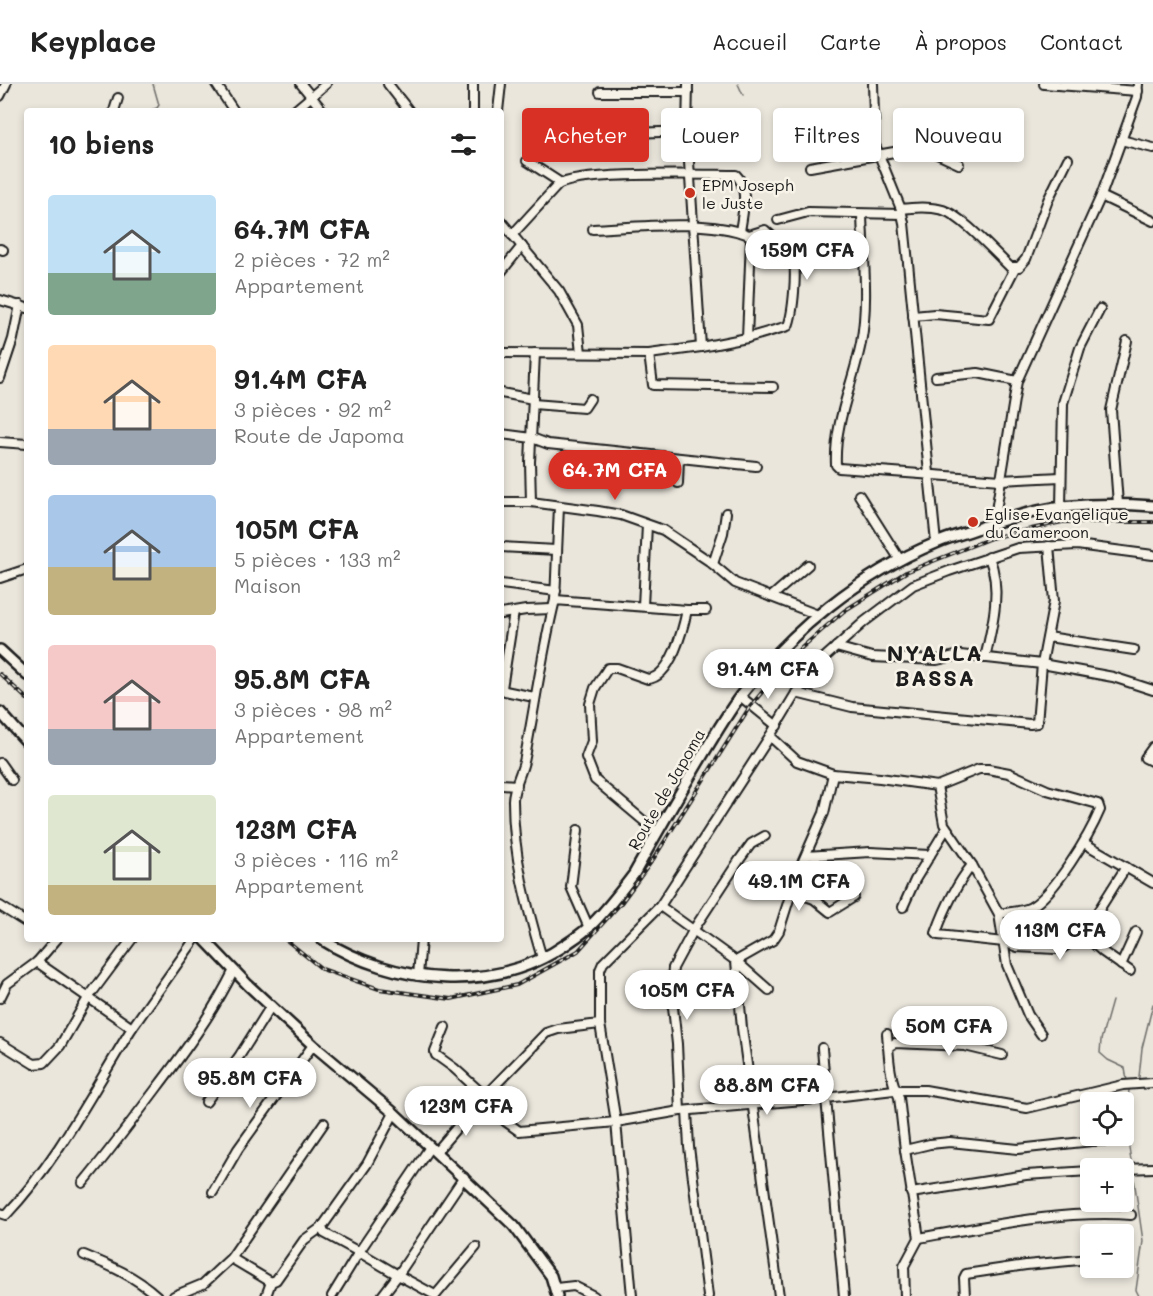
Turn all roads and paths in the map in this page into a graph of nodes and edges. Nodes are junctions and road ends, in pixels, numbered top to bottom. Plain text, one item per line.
1 (216, 84) edge
2 (301, 84) edge
3 (326, 84) edge
4 (388, 84) edge
5 (473, 84) edge
6 (501, 84) edge
7 (873, 84) edge
8 (1044, 84) edge
9 (3, 86) edge
10 (1138, 87) edge
11 (688, 88) edge
12 (600, 92) dead end
13 (0, 96) edge
14 (310, 96) junction
15 (118, 98) dead end
16 (115, 108) edge
17 (232, 108) edge
18 (297, 108) edge
19 (320, 108) edge
20 (408, 108) edge
21 (473, 108) edge
22 (498, 108) edge
23 (688, 108) edge
24 (874, 108) edge
25 (1121, 140) junction
26 (1153, 148) edge
27 (881, 154) edge
28 (1068, 159) dead end
29 (529, 162) edge
30 (688, 162) edge
31 (838, 162) edge
32 (881, 162) edge
33 (959, 164) dead end
34 (810, 167) dead end
35 (689, 175) junction
36 (561, 183) junction
37 (1101, 196) junction
38 (901, 211) junction
39 (862, 214) junction
40 (778, 220) dead end
41 (1153, 221) edge
42 (504, 225) edge
43 (692, 226) junction
44 (592, 229) dead end
45 (740, 232) junction
46 (512, 235) junction
47 (749, 236) junction
48 (522, 246) junction
49 (504, 268) edge
50 (1015, 268) junction
51 (0, 300) edge
52 (24, 306) edge
53 (1100, 309) dead end
54 (913, 316) junction
55 (747, 338) junction
56 (1127, 341) dead end
57 (701, 347) junction
58 (504, 353) edge
59 (535, 353) junction
60 (581, 353) junction
61 (649, 354) junction
62 (2, 366) edge
63 (0, 378) edge
64 (936, 378) dead end
65 (1017, 381) junction
66 (773, 387) dead end
67 (504, 394) edge
68 (590, 399) dead end
69 (533, 402) junction
70 (504, 434) edge
71 (532, 438) junction
72 (0, 442) edge
73 (24, 444) edge
74 (679, 458) junction
75 (756, 466) dead end
76 (929, 474) junction
77 (1061, 477) junction
78 (1001, 480) junction
79 (678, 483) dead end
80 (860, 495) dead end
81 (504, 502) edge
82 (531, 502) junction
83 (1118, 504) junction
84 (559, 506) junction
85 (1153, 506) edge
86 (1060, 507) junction
87 (726, 513) dead end
88 (994, 523) junction
89 (647, 525) junction
90 (936, 543) junction
91 (1049, 546) junction
92 (504, 547) edge
93 (556, 549) junction
94 (1153, 555) edge
95 (989, 557) junction
96 (900, 560) junction
97 (713, 564) junction
98 (808, 565) dead end
99 (24, 570) edge
100 (0, 578) edge
101 (504, 585) edge
102 (555, 595) junction
103 (771, 597) junction
104 (643, 606) junction
105 (552, 609) junction
106 (687, 610) junction
107 (706, 610) dead end
108 (514, 612) junction
109 (504, 614) edge
110 (818, 615) junction
111 (1048, 637) junction
112 (836, 647) junction
113 (0, 650) edge
114 (1134, 650) dead end
115 (985, 658) junction
116 (1042, 664) junction
117 (24, 672) edge
118 (504, 675) edge
119 (504, 690) edge
120 (1153, 690) edge
121 (796, 693) junction
122 (741, 696) junction
123 (534, 698) junction
124 (2, 720) edge
125 (777, 726) junction
126 (770, 736) junction
127 (24, 739) edge
128 (1153, 747) edge
129 (1153, 762) edge
130 (0, 763) edge
131 (833, 774) junction
132 (12, 780) dead end
133 (504, 784) edge
134 (517, 785) junction
135 (937, 786) junction
136 (946, 829) junction
137 (578, 830) dead end
138 (657, 832) junction
139 (765, 836) dead end
140 (1084, 843) junction
141 (930, 855) junction
142 (806, 856) junction
143 (972, 865) junction
144 (1126, 867) junction
145 (1153, 884) edge
146 (792, 891) junction
147 (854, 897) dead end
148 (0, 906) edge
149 (660, 906) junction
150 (903, 907) dead end
151 (999, 914) junction
152 (24, 921) edge
153 (589, 928) junction
154 (694, 929) junction
155 (1136, 932) dead end
156 (1083, 934) junction
157 (53, 942) edge
158 (130, 942) edge
159 (193, 942) edge
160 (207, 942) edge
161 (326, 942) edge
162 (421, 942) edge
163 (1004, 942) junction
164 (542, 958) junction
165 (736, 961) junction
166 (37, 962) junction
167 (1121, 965) junction
168 (234, 970) junction
169 (1130, 971) dead end
170 (418, 976) junction
171 (3, 981) edge
172 (769, 990) dead end
173 (0, 998) edge
174 (88, 998) junction
175 (271, 1006) junction
176 (600, 1024) junction
177 (445, 1027) dead end
178 (132, 1028) junction
179 (887, 1034) dead end
180 (1041, 1034) dead end
181 (0, 1043) edge
182 (313, 1045) junction
183 (888, 1047) junction
184 (822, 1048) dead end
185 (1002, 1055) dead end
186 (1153, 1083) edge
187 (894, 1090) junction
188 (486, 1097) junction
189 (826, 1098) junction
190 (206, 1102) dead end
191 (753, 1104) junction
192 (684, 1111) junction
193 (394, 1113) junction
194 (616, 1122) junction
195 (324, 1123) dead end
196 (1080, 1142) edge
197 (433, 1150) junction
198 (904, 1150) junction
199 (1134, 1168) edge
200 (1153, 1168) edge
201 (1080, 1172) edge
202 (464, 1177) junction
203 (83, 1183) dead end
204 (213, 1192) dead end
205 (911, 1193) junction
206 (0, 1213) edge
207 (1131, 1215) dead end
208 (322, 1227) junction
209 (919, 1238) junction
210 (476, 1246) dead end
211 (359, 1252) junction
212 (84, 1255) dead end
213 (231, 1258) junction
214 (1080, 1260) edge
215 (398, 1275) junction
216 (271, 1282) junction
217 (557, 1292) edge
218 (435, 1295) edge
219 (157, 1296) edge
220 (174, 1296) edge
221 (266, 1296) edge
222 (332, 1296) edge
223 (382, 1296) edge
224 (594, 1296) edge
225 (632, 1296) edge
226 (708, 1296) edge
227 (780, 1296) edge
228 (844, 1296) edge
229 (905, 1296) edge
230 (965, 1296) edge

1 - 17 street
2 - 14 street
3 - 14 street
4 - 20 street
5 - 21 street
6 - 22 street
7 - 24 street
8 - 10 street
9 - 13 street
10 - 25 street
11 - 12 street
11 - 23 street
14 - 18 street
14 - 19 street
15 - 16 street
25 - 26 street
25 - 37 street
27 - 33 street
28 - 50 street
29 - 36 street
30 - 35 street
31 - 34 street
32 - 38 street
35 - 36 street
35 - 43 street
35 - 45 street
36 - 46 street
37 - 41 street
37 - 65 street
38 - 39 street
38 - 50 street
38 - 54 street
39 - 40 street
39 - 76 street
42 - 46 street
43 - 44 street
43 - 45 street
43 - 57 street
45 - 47 street
46 - 48 street
47 - 55 street
47 - 55 street
48 - 49 street
48 - 60 street
50 - 54 street
51 - 52 street
52 - 62 street
53 - 77 street
54 - 76 street
55 - 57 street
56 - 83 street
57 - 61 street
58 - 59 street
59 - 60 street
59 - 69 street
60 - 61 street
61 - 66 street
62 - 63 street
64 - 65 street
65 - 78 street
67 - 69 street
68 - 69 street
69 - 71 street
70 - 71 street
71 - 74 street
71 - 82 street
72 - 73 street
74 - 75 street
74 - 79 street
76 - 78 street
76 - 90 street
77 - 78 street
77 - 86 street
78 - 88 street
80 - 96 street
81 - 82 street
82 - 84 street
83 - 85 main road, Route de Japoma
83 - 86 main road, Route de Japoma
84 - 89 street
84 - 93 street
86 - 88 main road, Route de Japoma
87 - 97 street
88 - 90 main road, Route de Japoma
89 - 97 street
89 - 104 street
90 - 96 main road, Route de Japoma
91 - 94 street
91 - 95 street
91 - 111 street
92 - 93 street
93 - 102 street
95 - 112 street
95 - 115 street
96 - 110 main road, Route de Japoma
97 - 103 street
98 - 103 street
99 - 100 street
101 - 102 street
102 - 104 street
102 - 105 street
103 - 110 street
104 - 106 street
105 - 108 street
105 - 123 street
106 - 107 street
106 - 138 street
108 - 109 street
108 - 118 street
110 - 122 main road, Route de Japoma
111 - 114 street
111 - 116 street
112 - 115 street
112 - 121 street
113 - 117 main road
115 - 116 street
116 - 120 street
116 - 121 street
119 - 123 street
121 - 125 street
122 - 125 street
122 - 138 main road, Route de Japoma
123 - 134 street
124 - 127 main road
125 - 126 street
126 - 131 street
126 - 149 street
128 - 129 street
130 - 132 street
131 - 135 street
131 - 142 street
133 - 134 street
134 - 164 street
135 - 136 street
135 - 140 street
136 - 141 street
136 - 143 street
137 - 153 street
138 - 153 main road, Route de Japoma
139 - 154 street
140 - 144 street
140 - 151 street
141 - 142 street
141 - 150 street
142 - 146 street
143 - 151 street
143 - 163 street
144 - 145 street
144 - 156 street
146 - 147 street
146 - 165 street
148 - 152 street
149 - 154 street
149 - 176 street
151 - 163 street
153 - 164 main road, Route de Japoma
154 - 165 street
154 - 192 street
155 - 167 street
156 - 163 street
156 - 167 street
157 - 166 street
158 - 174 street
159 - 178 street
160 - 168 main road
161 - 170 main road, Route de Japoma
162 - 170 street
163 - 180 street
164 - 170 main road, Route de Japoma
165 - 172 street
165 - 191 street
166 - 171 street
166 - 174 street
167 - 169 street
168 - 175 main road
168 - 203 street
171 - 173 street
174 - 178 street
174 - 181 street
175 - 182 main road
175 - 190 street
176 - 188 street
176 - 194 street
177 - 188 street
178 - 206 street
179 - 183 street
182 - 193 main road
182 - 204 street
183 - 185 street
183 - 187 street
184 - 189 street
186 - 187 street
187 - 189 street
187 - 198 street
188 - 194 street
188 - 197 street
189 - 191 street
189 - 228 street
191 - 192 street
191 - 227 street
192 - 194 street
192 - 226 street
193 - 197 main road
193 - 208 street
194 - 225 street
195 - 213 street
196 - 198 street
197 - 202 main road
197 - 211 street
198 - 205 street
199 - 200 street
201 - 205 street
202 - 215 street
202 - 217 main road
205 - 209 street
207 - 209 street
208 - 211 street
208 - 216 street
209 - 229 street
210 - 218 street
211 - 215 street
211 - 222 street
212 - 219 street
213 - 216 street
213 - 220 street
214 - 230 street
215 - 218 street
215 - 223 street
216 - 221 street
217 - 224 street

